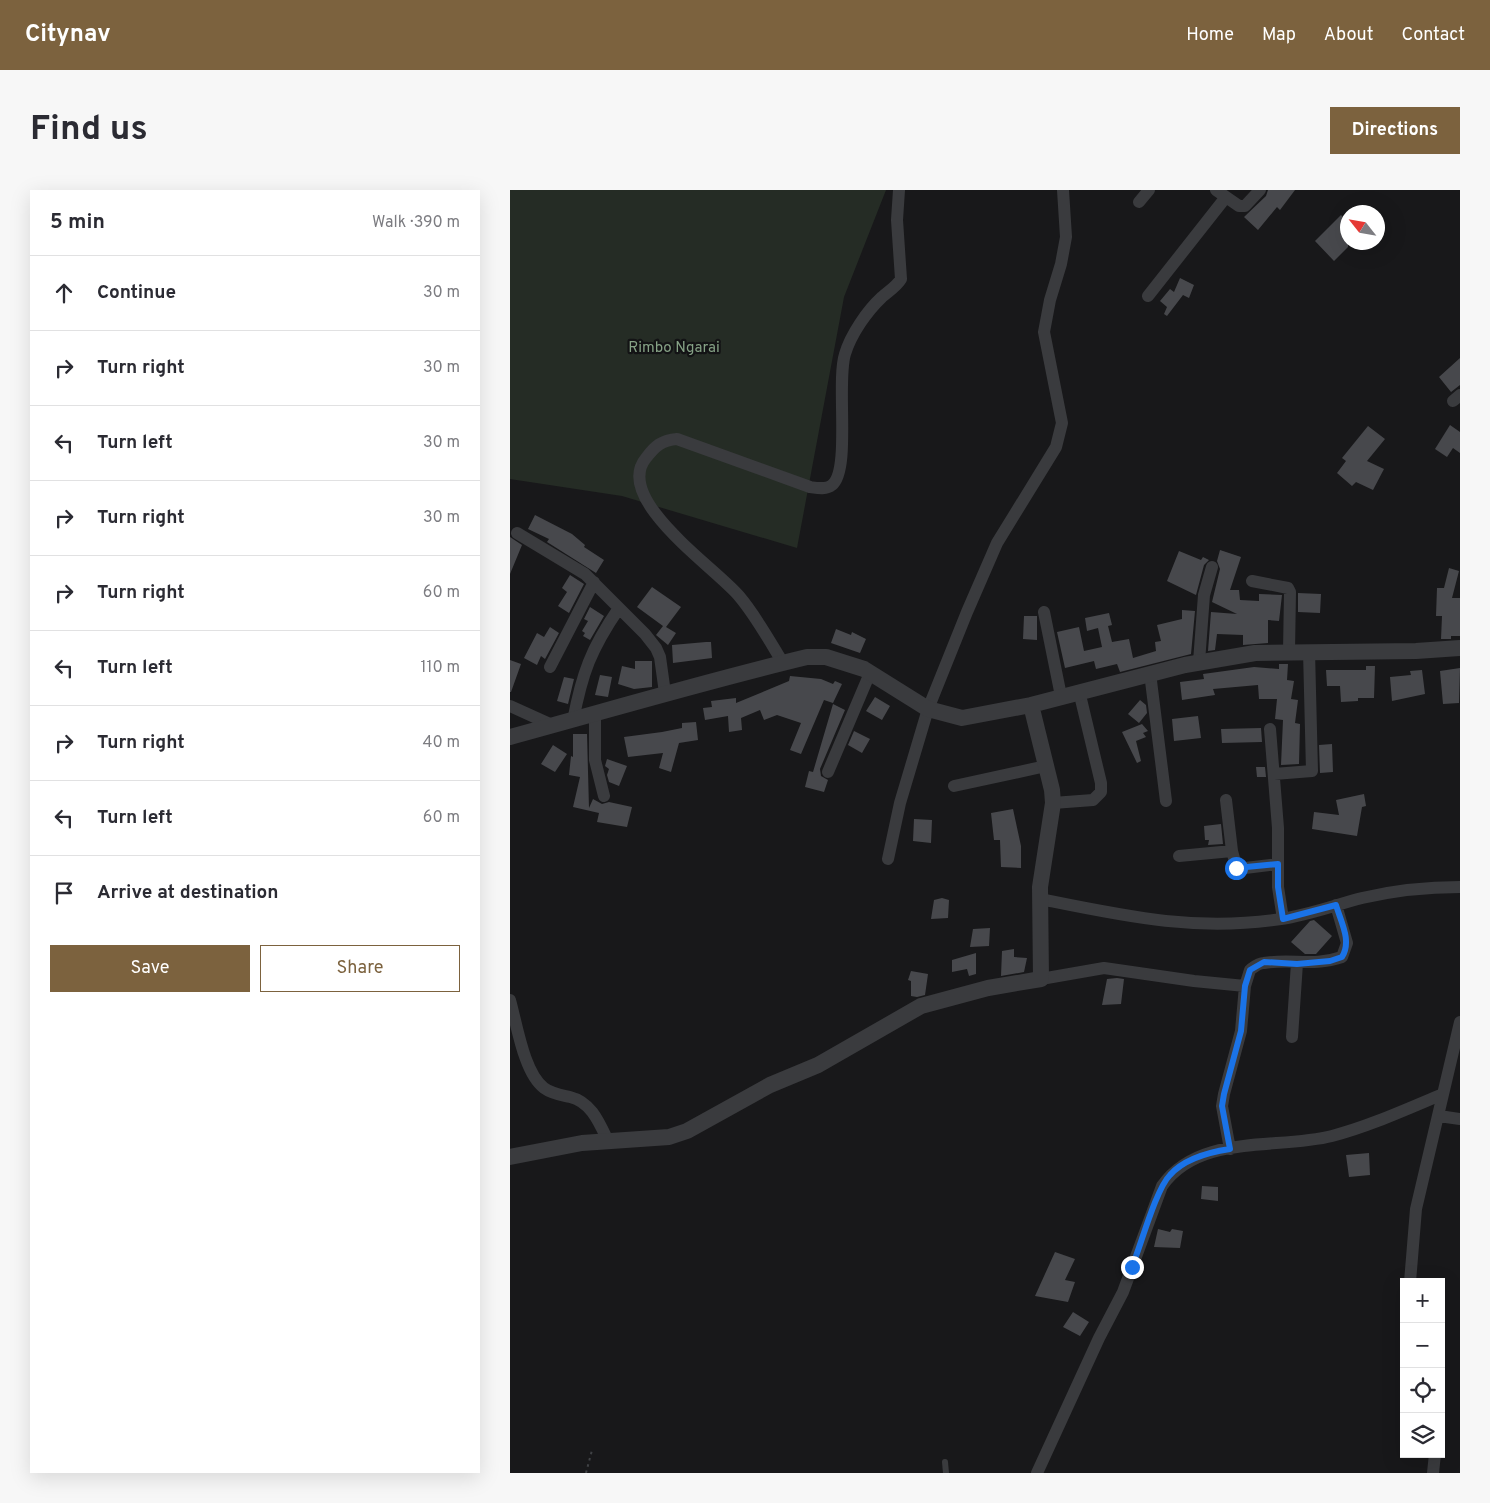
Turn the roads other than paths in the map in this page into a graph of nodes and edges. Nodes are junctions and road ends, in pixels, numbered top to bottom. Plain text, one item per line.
1 (899, 190) edge
2 (1063, 190) edge
3 (1149, 190) edge
4 (1260, 190) edge
5 (1221, 194) edge
6 (1139, 202) dead end
7 (1148, 296) dead end
8 (516, 533) dead end
9 (1212, 567) dead end
10 (1252, 581) dead end
11 (594, 582) junction
12 (619, 608) junction
13 (1044, 612) dead end
14 (1460, 648) edge
15 (1289, 651) junction
16 (1309, 651) junction
17 (1199, 662) junction
18 (783, 663) junction
19 (550, 667) dead end
20 (870, 673) junction
21 (1150, 673) junction
22 (1079, 691) junction
23 (665, 693) junction
24 (1061, 696) junction
25 (1031, 705) junction
26 (510, 706) edge
27 (928, 709) junction
28 (595, 713) junction
29 (573, 721) junction
30 (552, 725) junction
31 (1270, 729) dead end
32 (510, 737) edge
33 (1046, 766) junction
34 (828, 772) dead end
35 (1274, 774) junction
36 (954, 786) dead end
37 (604, 796) dead end
38 (1226, 800) dead end
39 (1166, 801) dead end
40 (1053, 803) junction
41 (1232, 851) junction
42 (1179, 856) dead end
43 (888, 859) dead end
44 (1278, 864) junction
45 (1460, 887) edge
46 (1040, 899) junction
47 (1336, 905) junction
48 (1283, 919) junction
49 (1297, 964) junction
50 (1041, 979) junction
51 (1245, 986) junction
52 (510, 1000) edge
53 (1460, 1022) edge
54 (1292, 1037) dead end
55 (1443, 1094) junction
56 (1439, 1116) junction
57 (1460, 1119) edge
58 (608, 1141) junction
59 (1230, 1149) junction
60 (510, 1156) edge
61 (1410, 1278) edge
62 (1435, 1458) edge
63 (945, 1462) dead end
64 (946, 1473) edge
65 (1037, 1473) edge
66 (1433, 1473) edge

1 - 18 street
2 - 27 street
3 - 6 street
4 - 5 street
5 - 7 street
8 - 11 street
9 - 17 street
10 - 15 street
11 - 12 street
11 - 19 street
12 - 23 street
12 - 29 street
13 - 24 street
14 - 16 street
15 - 16 street
15 - 17 street
16 - 35 street
17 - 21 street
18 - 20 street
18 - 23 street
20 - 27 street
20 - 34 street
21 - 22 street
21 - 39 street
22 - 24 street
22 - 40 street
23 - 28 street
24 - 25 street
25 - 27 street
25 - 33 street
26 - 30 street
27 - 43 street
28 - 29 street
28 - 37 street
29 - 30 street
30 - 32 street
31 - 35 street
33 - 36 street
33 - 40 street
35 - 44 street
38 - 41 street
40 - 46 street
41 - 42 street
41 - 44 street
44 - 48 street
45 - 47 street
46 - 48 street
46 - 50 street
47 - 48 street
47 - 49 street
49 - 51 street
49 - 54 street
50 - 51 street
50 - 58 street
51 - 59 street
52 - 58 street
53 - 55 street
55 - 56 street
55 - 59 street
56 - 57 street
56 - 61 street
58 - 60 street
59 - 65 street
62 - 66 street
63 - 64 lane

